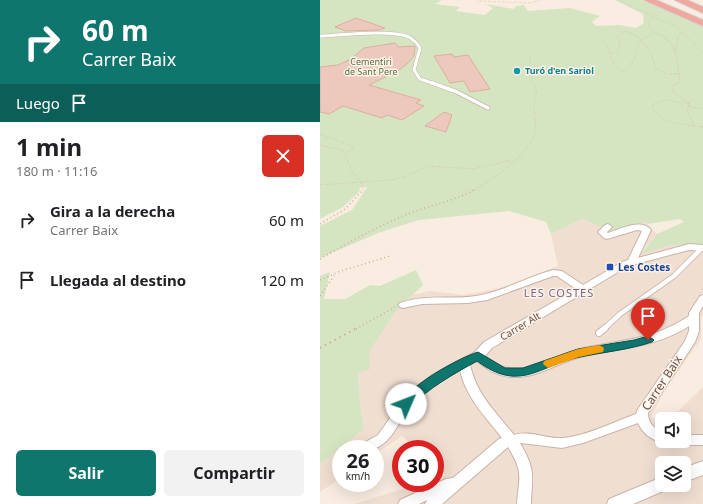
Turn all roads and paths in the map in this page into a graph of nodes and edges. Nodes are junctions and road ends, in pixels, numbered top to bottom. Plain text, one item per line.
1 (541, 0) edge
2 (618, 0) edge
3 (648, 0) edge
4 (667, 0) edge
5 (679, 0) edge
6 (699, 0) edge
7 (478, 1) edge
8 (703, 2) edge
9 (703, 10) edge
10 (651, 16) junction
11 (703, 16) edge
12 (703, 23) edge
13 (682, 31) junction
14 (653, 33) junction
15 (320, 36) edge
16 (644, 40) junction
17 (605, 43) dead end
18 (675, 52) junction
19 (703, 53) edge
20 (612, 54) junction
21 (530, 57) dead end
22 (679, 74) junction
23 (688, 105) junction
24 (488, 108) dead end
25 (703, 109) edge
26 (694, 126) junction
27 (703, 126) edge
28 (320, 134) edge
29 (320, 145) edge
30 (346, 155) junction
31 (513, 160) junction
32 (362, 182) junction
33 (320, 185) edge
34 (320, 224) edge
35 (608, 227) dead end
36 (703, 248) edge
37 (390, 256) dead end
38 (320, 259) edge
39 (632, 261) junction
40 (338, 272) junction
41 (320, 280) edge
42 (583, 289) junction
43 (320, 296) edge
44 (703, 298) edge
45 (403, 305) joint
46 (693, 318) junction
47 (674, 330) junction
48 (599, 333) dead end
49 (690, 342) junction
50 (320, 348) edge
51 (478, 356) junction
52 (464, 364) junction
53 (642, 417) junction
54 (655, 434) edge
55 (511, 439) junction
56 (382, 440) edge
57 (691, 440) edge
58 (703, 440) edge
59 (703, 468) edge
60 (691, 472) edge
61 (459, 479) junction
62 (655, 487) edge
63 (405, 504) edge
64 (432, 504) edge
65 (524, 504) edge
66 (615, 504) edge

1 - 7 path
2 - 10 path
3 - 12 highway
4 - 11 highway
5 - 9 highway
6 - 8 highway
10 - 13 path
10 - 14 path
13 - 18 path
13 - 19 path
14 - 16 path
14 - 18 path
15 - 24 lane
16 - 20 path
16 - 20 path
16 - 22 path
17 - 20 path
18 - 22 path
21 - 31 path
22 - 23 path
23 - 25 path
23 - 26 path
23 - 26 path
26 - 27 path
28 - 30 path
29 - 30 path
30 - 32 path
31 - 32 path
31 - 38 path
32 - 33 path
32 - 34 path
35 - 39 street
36 - 39 street, Carrer Alt
36 - 48 lane
37 - 40 path
39 - 42 street, Carrer Alt
40 - 41 path
40 - 43 path
42 - 45 street
42 - 51 street, Carrer Alt
44 - 46 street
45 - 50 path
46 - 47 street
46 - 49 street
47 - 49 street
47 - 51 street
49 - 53 street, Carrer Baix
51 - 52 street, Carrer Alt
52 - 55 street
52 - 56 street, Carrer Alt
53 - 54 street, Carrer Baix
53 - 55 street
55 - 61 street
55 - 65 street
57 - 58 street
59 - 60 street
61 - 63 street
61 - 64 street
62 - 66 street

